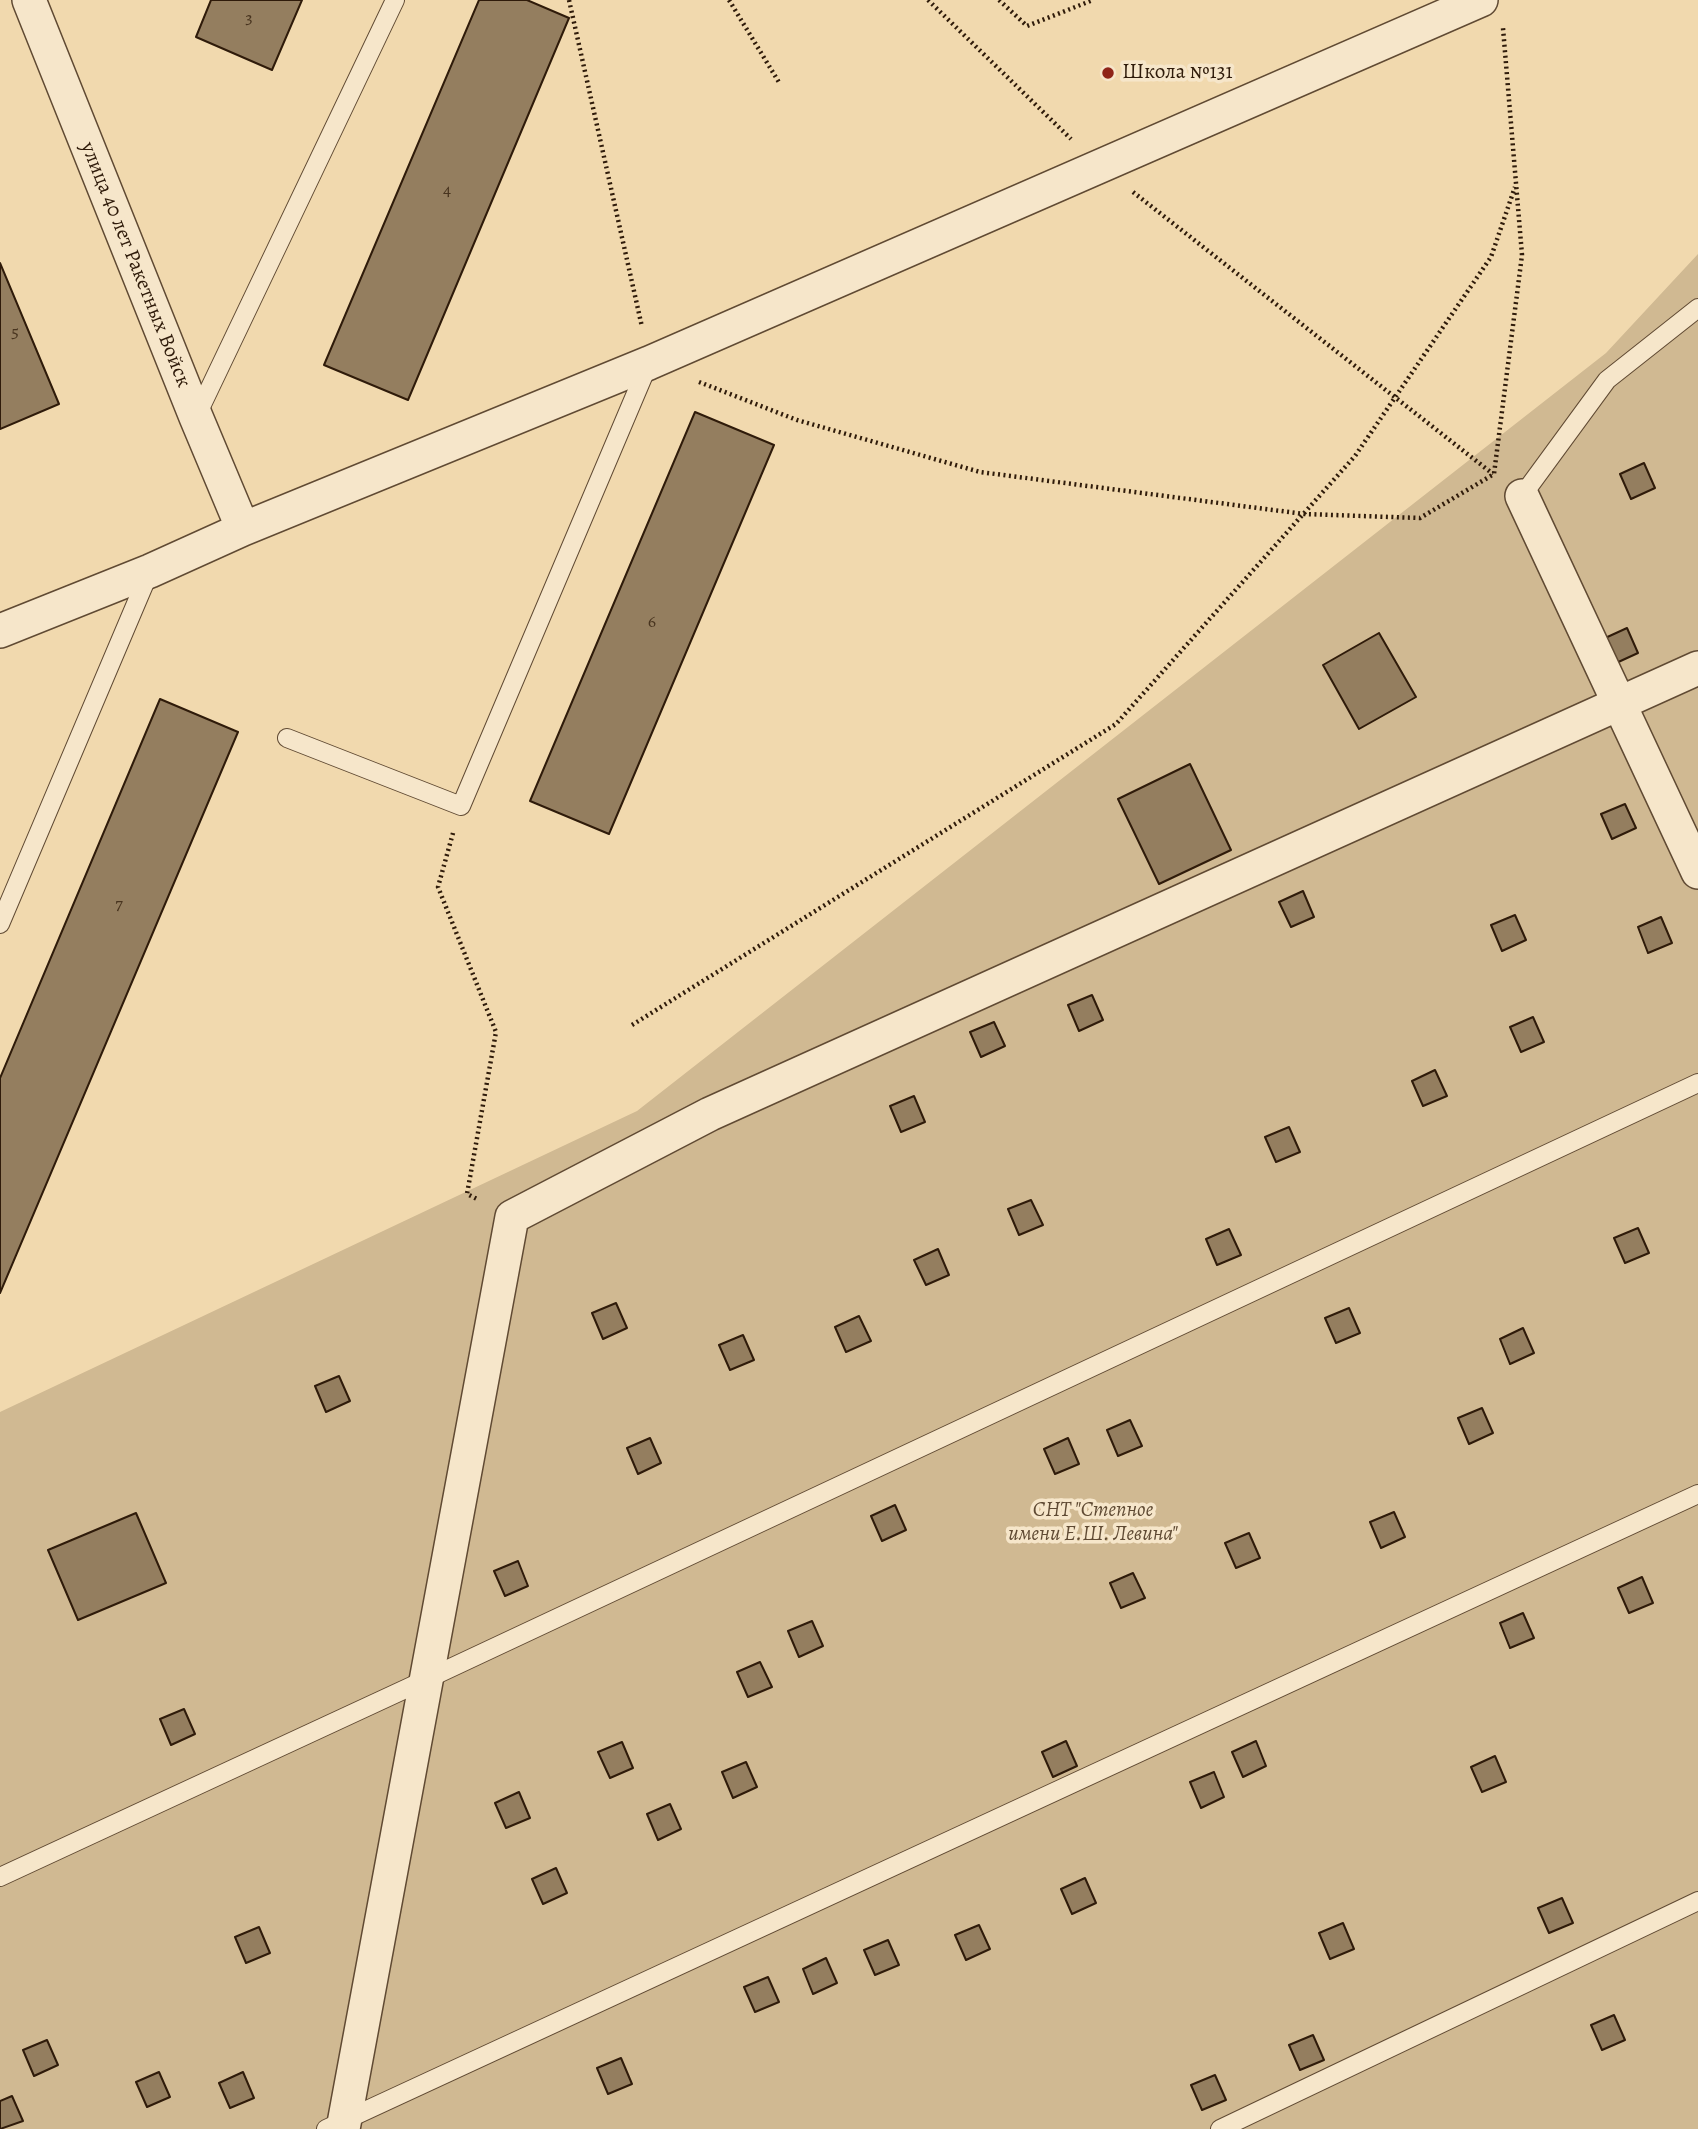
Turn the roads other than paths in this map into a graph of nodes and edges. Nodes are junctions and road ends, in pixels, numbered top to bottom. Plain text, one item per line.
1 (29, 0) edge
2 (395, 0) edge
3 (1481, 0) edge
4 (1698, 308) edge
5 (649, 363) junction
6 (196, 417) junction
7 (1522, 496) joint
8 (243, 529) junction
9 (150, 571) junction
10 (0, 631) edge
11 (1698, 668) edge
12 (1620, 704) junction
13 (287, 738) dead end
14 (1698, 872) edge
15 (0, 924) edge
16 (1698, 1083) edge
17 (1698, 1494) edge
18 (427, 1679) junction
19 (0, 1877) edge
20 (1698, 1901) edge
21 (338, 2126) edge
22 (1220, 2129) edge

1 - 6 street, улица 40 лет Ракетных Войск
2 - 6 lane
3 - 5 street
4 - 7 lane
5 - 8 street
5 - 13 lane
6 - 8 street, улица 40 лет Ракетных Войск
7 - 12 street
8 - 9 street
9 - 10 street
9 - 15 lane
11 - 12 street
12 - 14 street
12 - 18 street
16 - 18 lane
17 - 21 lane
18 - 19 lane
18 - 21 street
20 - 22 lane

